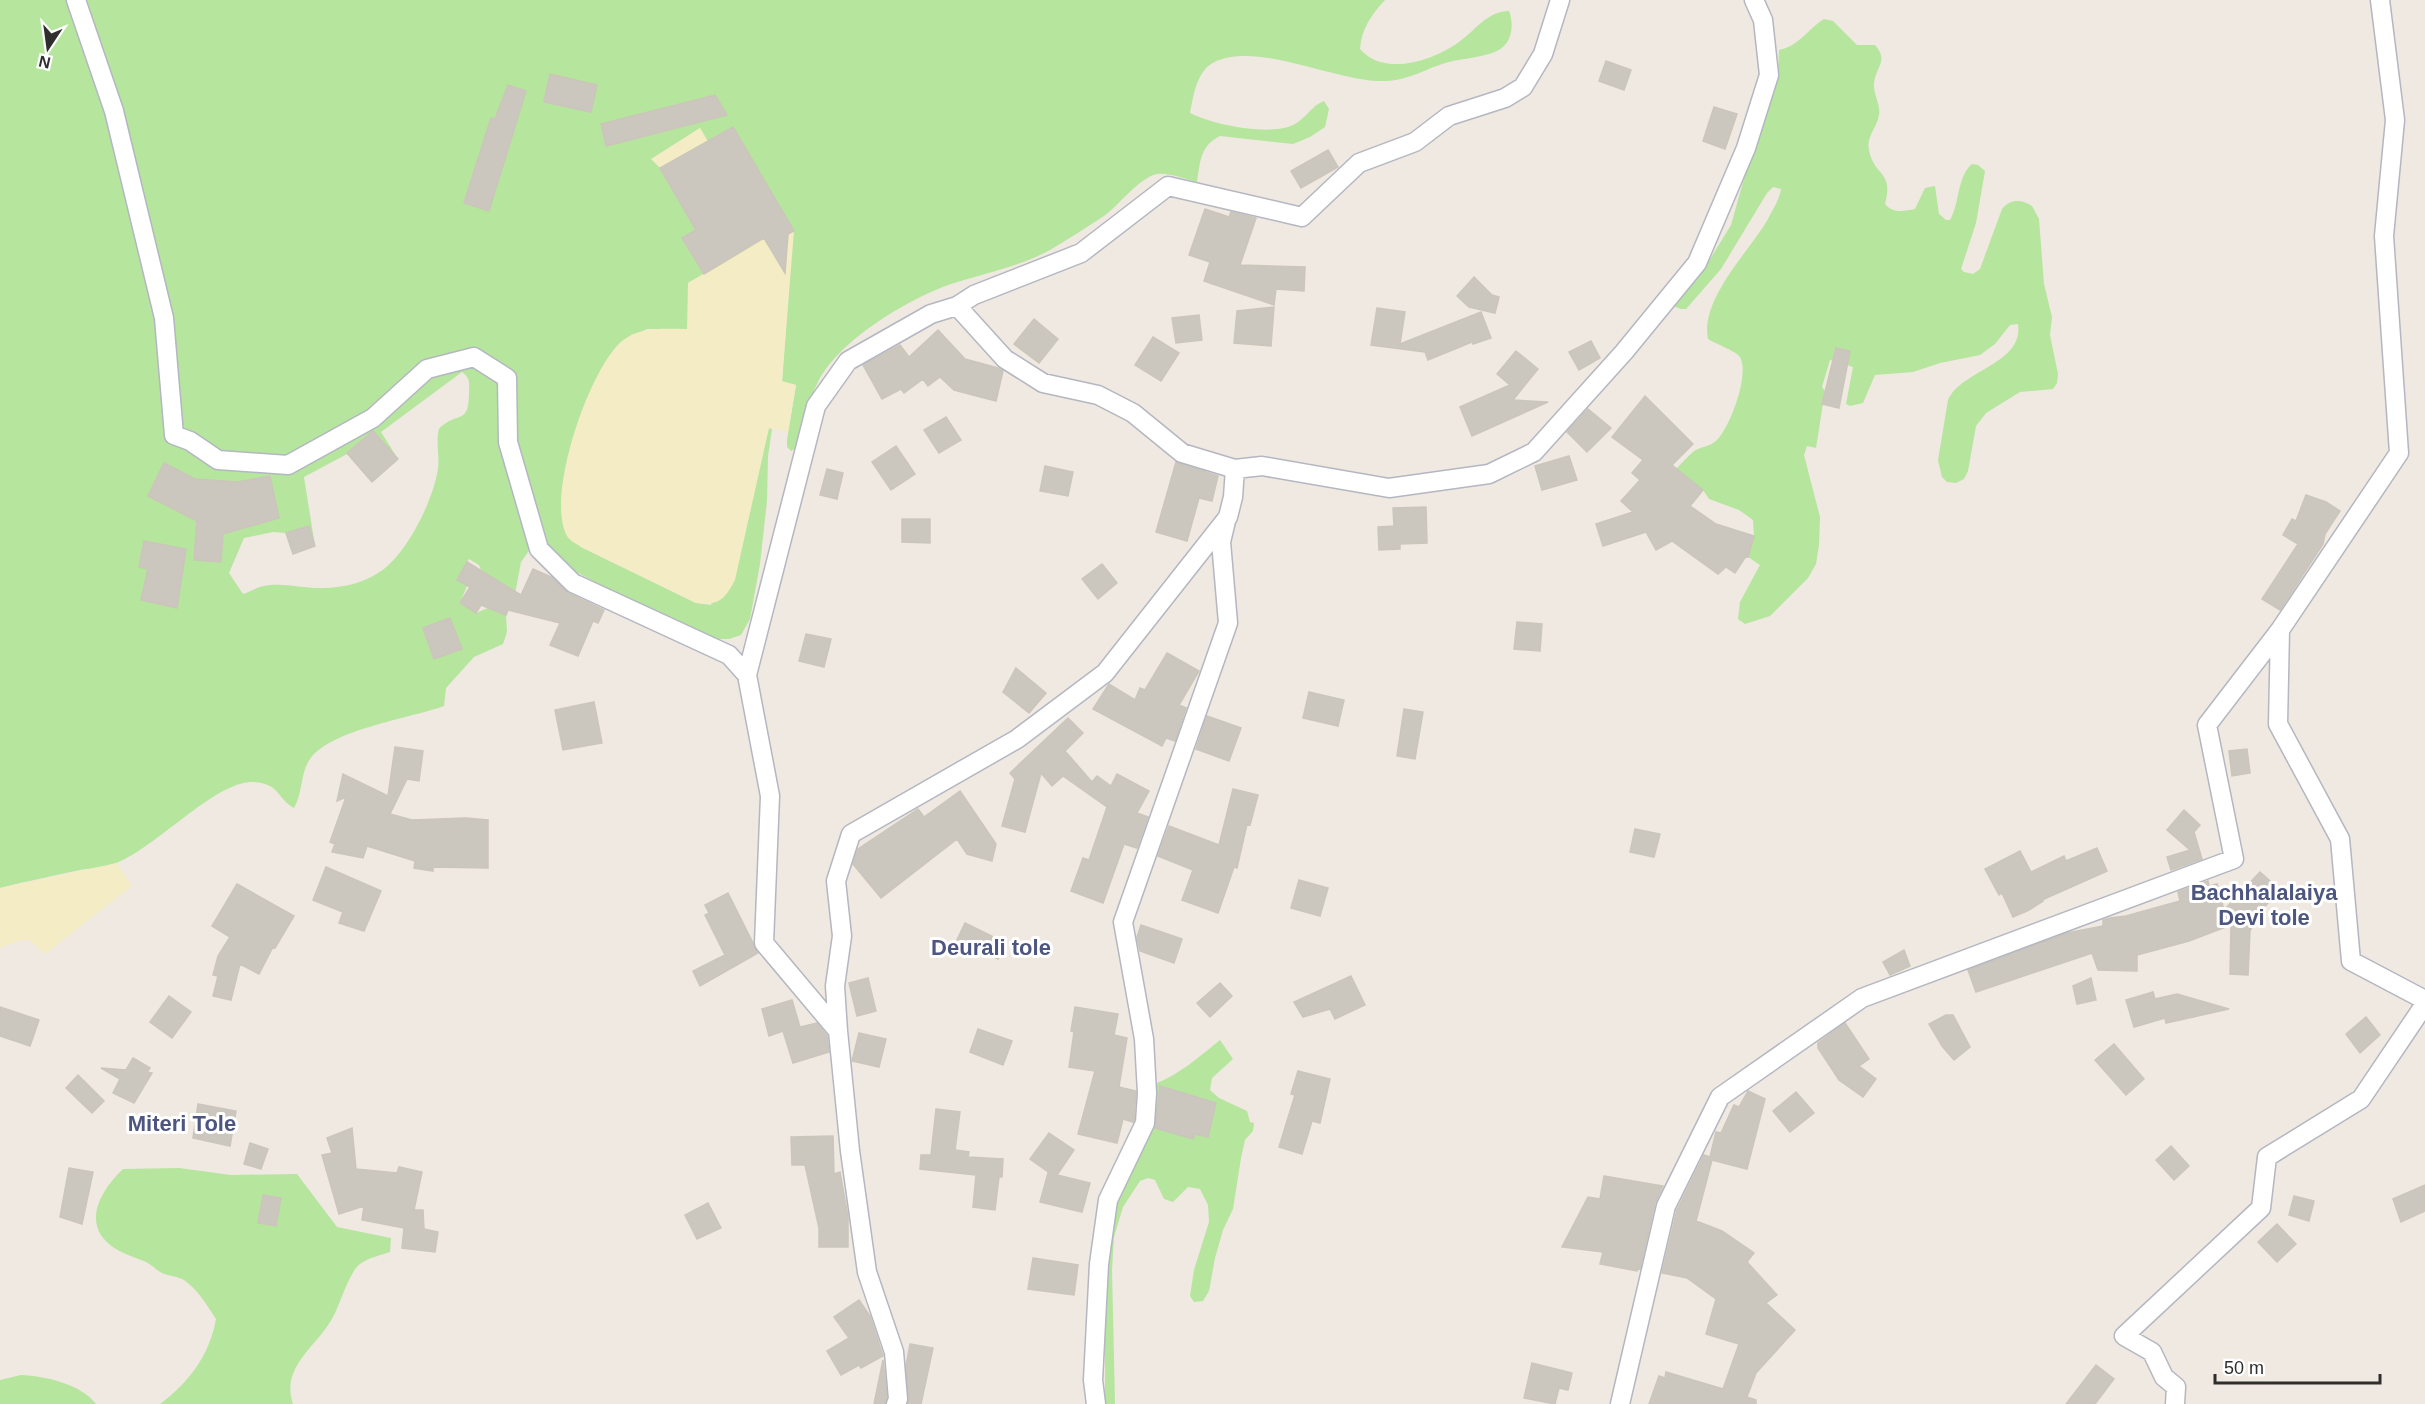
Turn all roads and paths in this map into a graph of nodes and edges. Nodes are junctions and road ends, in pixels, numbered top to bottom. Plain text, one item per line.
1 (76, 0) edge
2 (1560, 0) edge
3 (1754, 0) edge
4 (2380, 0) edge
5 (957, 306) junction
6 (1234, 469) junction
7 (1228, 517) junction
8 (2280, 630) junction
9 (747, 675) junction
10 (2425, 1002) edge
11 (838, 1031) junction
12 (896, 1404) edge
13 (1096, 1404) edge
14 (1620, 1404) edge
15 (2175, 1404) edge

1 - 9 street
2 - 5 street
3 - 6 street
4 - 8 street
5 - 6 street
5 - 9 street
6 - 7 street
7 - 11 street
7 - 13 street
8 - 10 street
8 - 14 street
9 - 11 street
10 - 15 street
11 - 12 street

